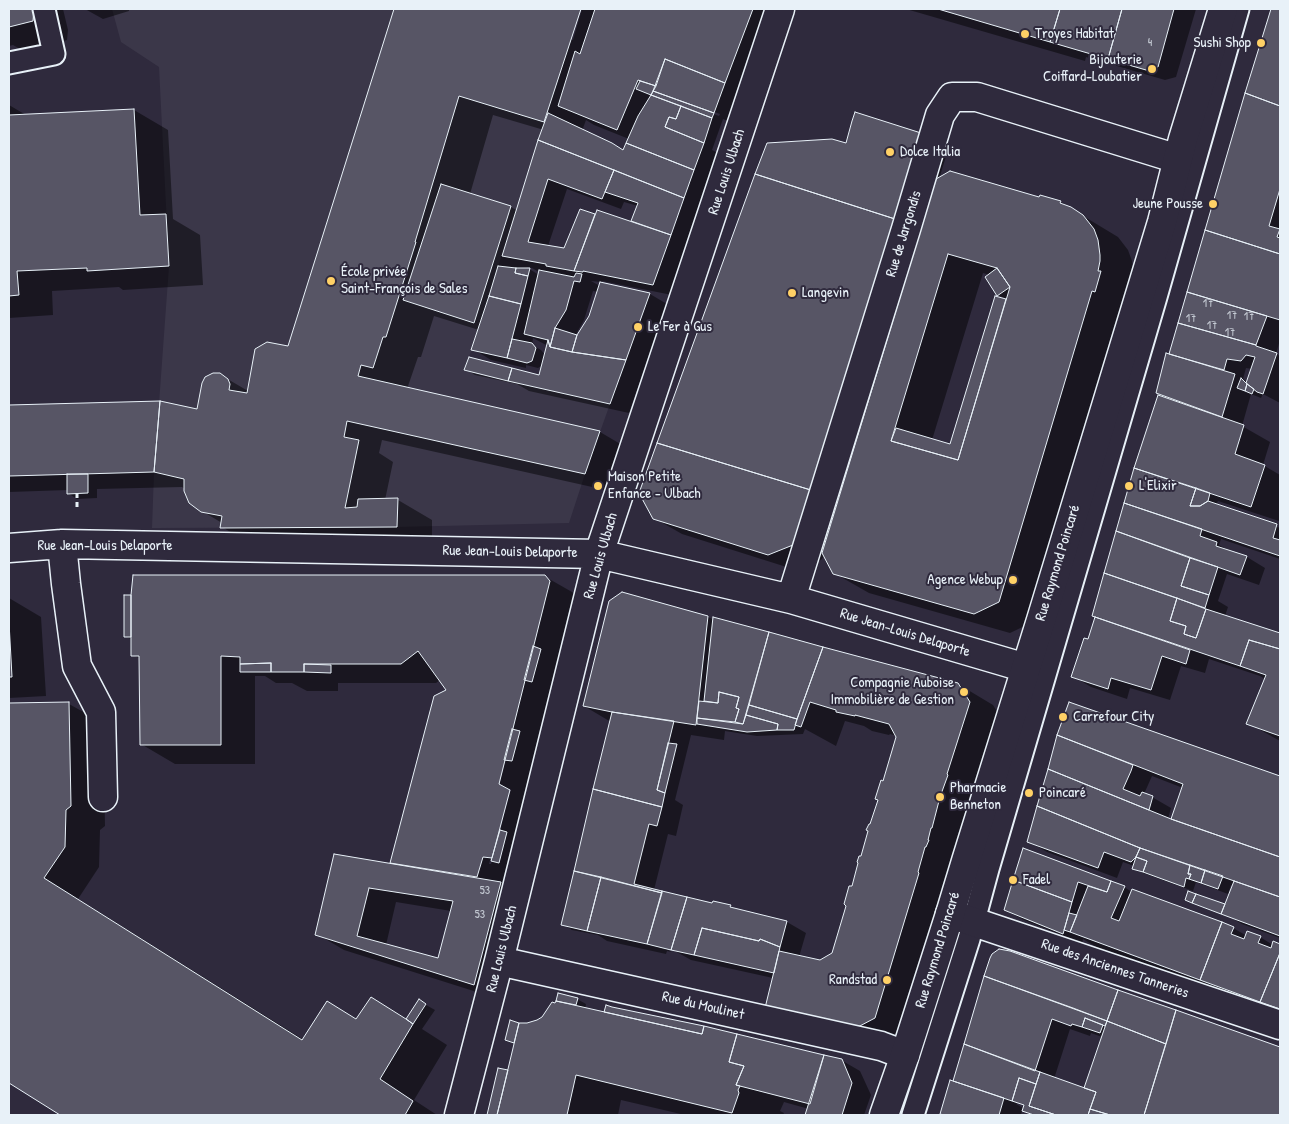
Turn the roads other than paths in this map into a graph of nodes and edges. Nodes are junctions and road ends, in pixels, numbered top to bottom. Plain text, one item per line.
1 (44, 9) edge
2 (780, 9) edge
3 (1223, 9) edge
4 (1238, 9) edge
5 (9, 63) edge
6 (1178, 159) junction
7 (62, 544) junction
8 (9, 548) edge
9 (599, 554) junction
10 (791, 599) junction
11 (1026, 668) junction
12 (103, 797) dead end
13 (962, 917) junction
14 (499, 961) junction
15 (1280, 1025) edge
16 (905, 1055) junction
17 (459, 1115) edge
18 (884, 1115) edge
19 (913, 1115) edge

1 - 5 lane
2 - 9 street, Rue Louis Ulbach
3 - 6 street, Rue Raymond Poincaré
4 - 13 lane, Rue Raymond Poincaré
6 - 10 street, Rue de Jargondis
6 - 11 street, Rue Raymond Poincaré
7 - 8 street, Rue Jean-Louis Delaporte
7 - 9 street, Rue Jean-Louis Delaporte
7 - 12 street
9 - 10 street, Rue Jean-Louis Delaporte
9 - 14 street, Rue Louis Ulbach
10 - 11 street, Rue Jean-Louis Delaporte
11 - 13 street, Rue Raymond Poincaré
13 - 15 street, Rue des Anciennes Tanneries
13 - 16 street, Rue Raymond Poincaré
13 - 19 lane, Rue Raymond Poincaré
14 - 16 street, Rue du Moulinet
14 - 17 street, Rue Louis Ulbach
16 - 18 street, Rue Raymond Poincaré

